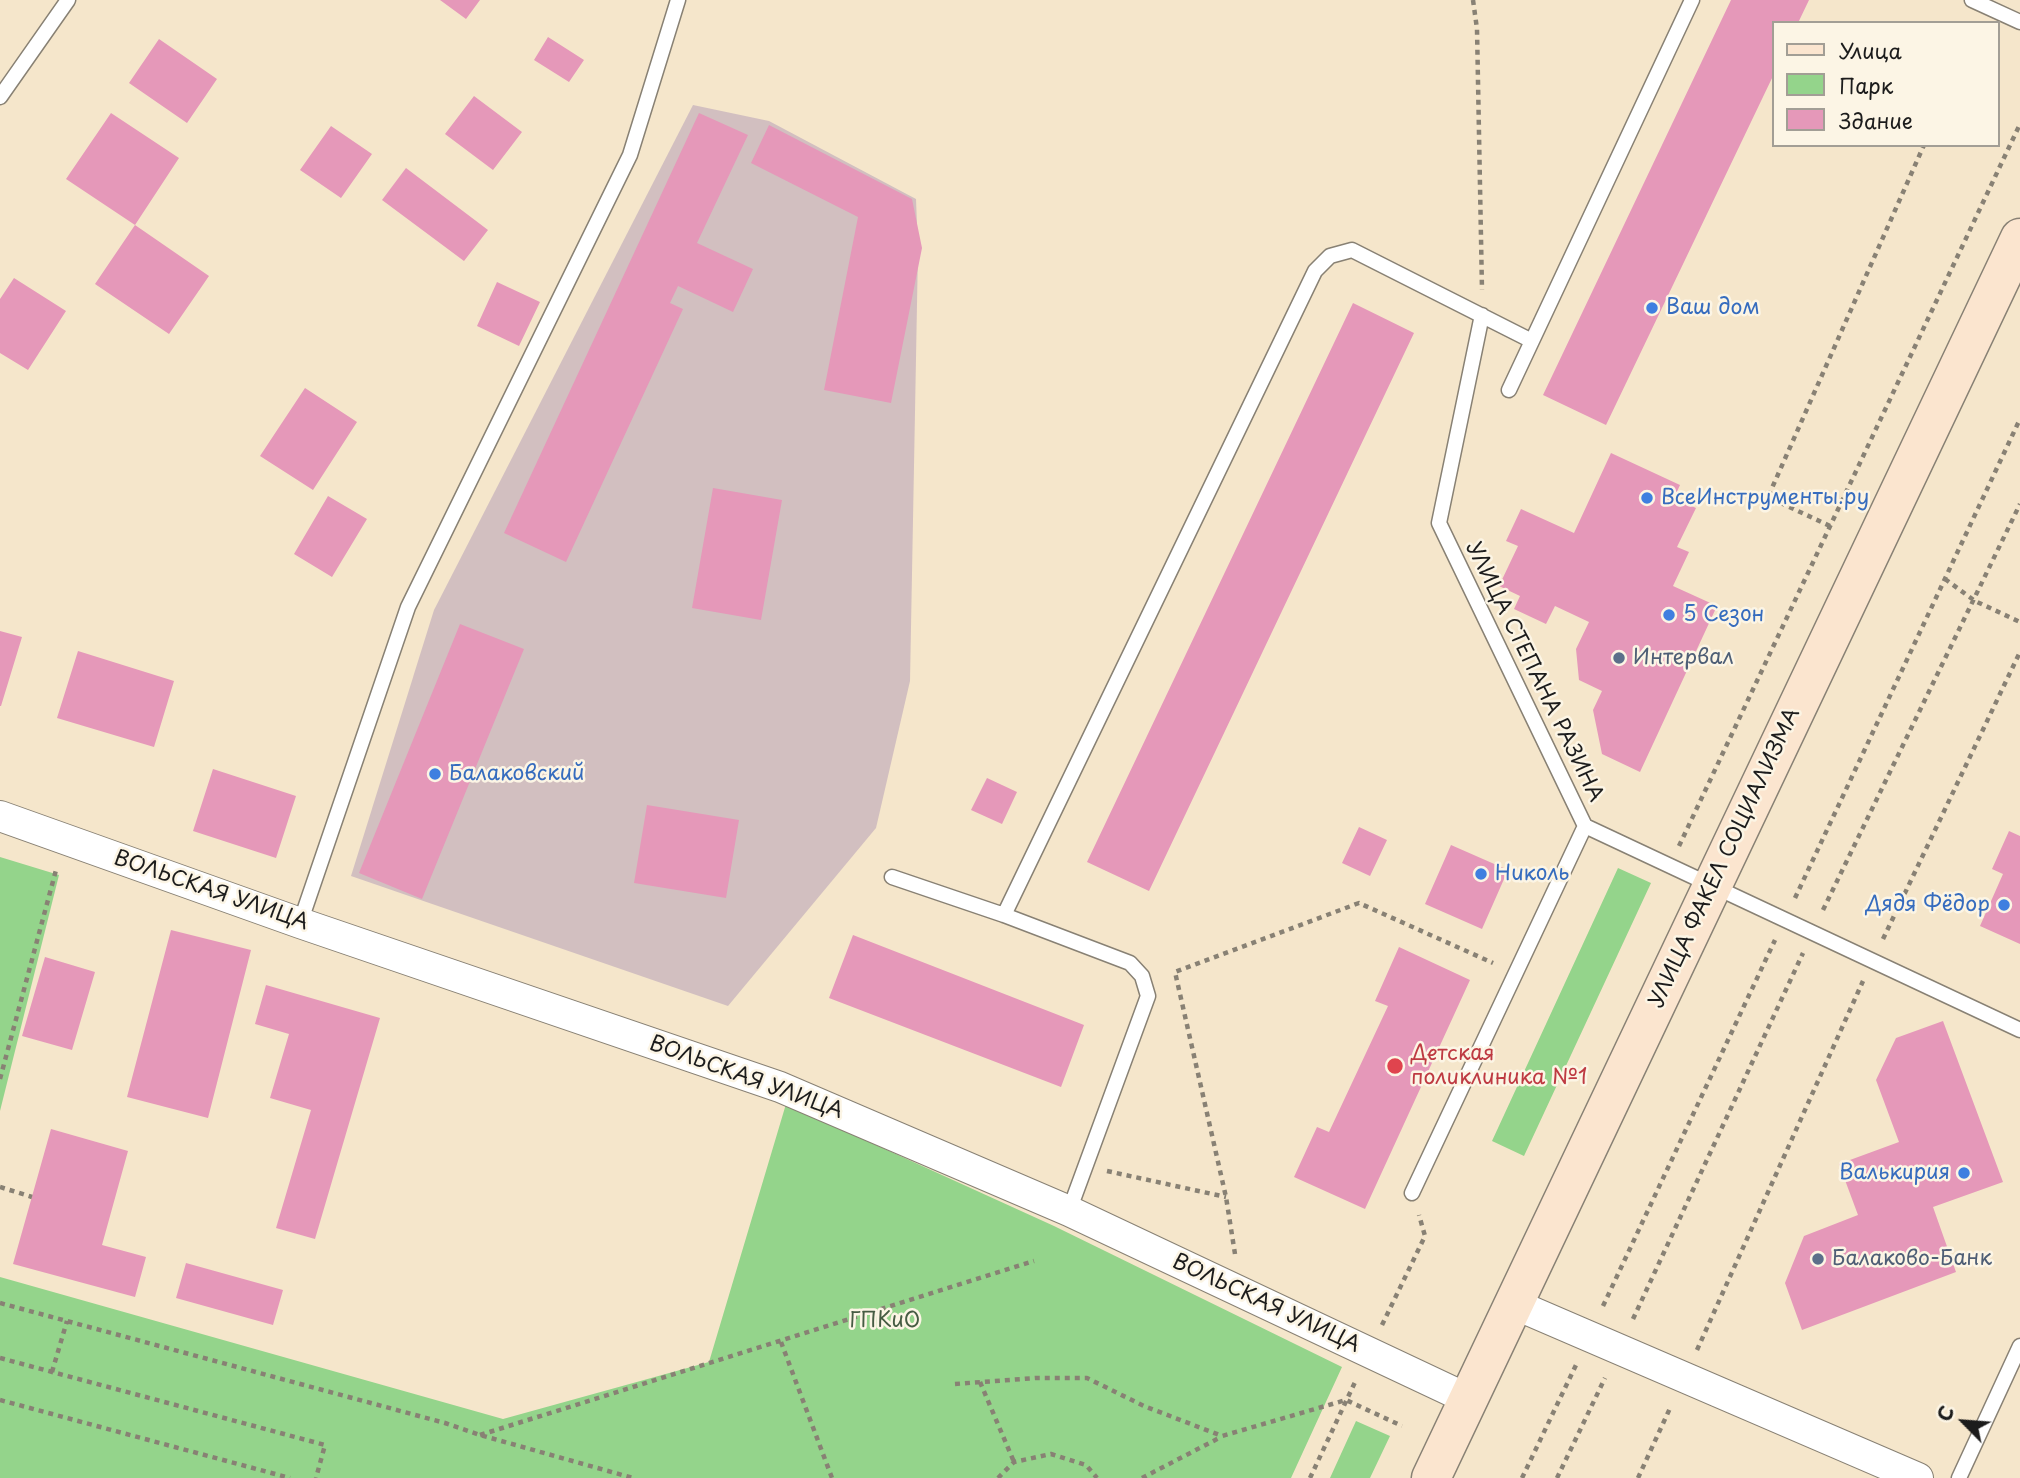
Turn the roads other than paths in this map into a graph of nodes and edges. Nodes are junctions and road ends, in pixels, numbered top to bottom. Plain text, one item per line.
1 (68, 0) edge
2 (678, 0) edge
3 (1692, 0) edge
4 (1972, 0) edge
5 (2020, 22) edge
6 (0, 97) edge
7 (2020, 238) edge
8 (1482, 315) junction
9 (1532, 341) junction
10 (1509, 390) dead end
11 (0, 816) edge
12 (1585, 826) junction
13 (892, 877) dead end
14 (1712, 886) junction
15 (1004, 915) junction
16 (300, 923) junction
17 (2020, 1030) edge
18 (1412, 1193) road end
19 (1069, 1211) junction
20 (1514, 1304) junction
21 (2020, 1346) edge
22 (1468, 1399) junction
23 (1431, 1478) edge
24 (1918, 1478) edge
25 (1959, 1478) edge

1 - 6 lane
2 - 16 lane
3 - 9 lane
4 - 5 lane
7 - 14 main road, УЛИЦА ФАКЕЛ СОЦИАЛИЗМА
8 - 9 lane
8 - 12 lane, УЛИЦА СТЕПАНА РАЗИНА
8 - 15 lane
9 - 10 lane
11 - 16 street, ВОЛЬСКАЯ УЛИЦА
12 - 14 lane, УЛИЦА СТЕПАНА РАЗИНА
12 - 18 lane
13 - 15 lane
14 - 17 lane, УЛИЦА СТЕПАНА РАЗИНА
14 - 20 main road, УЛИЦА ФАКЕЛ СОЦИАЛИЗМА
15 - 19 lane
16 - 19 street, ВОЛЬСКАЯ УЛИЦА
19 - 22 street, ВОЛЬСКАЯ УЛИЦА
20 - 22 main road, УЛИЦА ФАКЕЛ СОЦИАЛИЗМА
20 - 24 street
21 - 25 lane
22 - 23 main road, УЛИЦА ФАКЕЛ СОЦИАЛИЗМА

